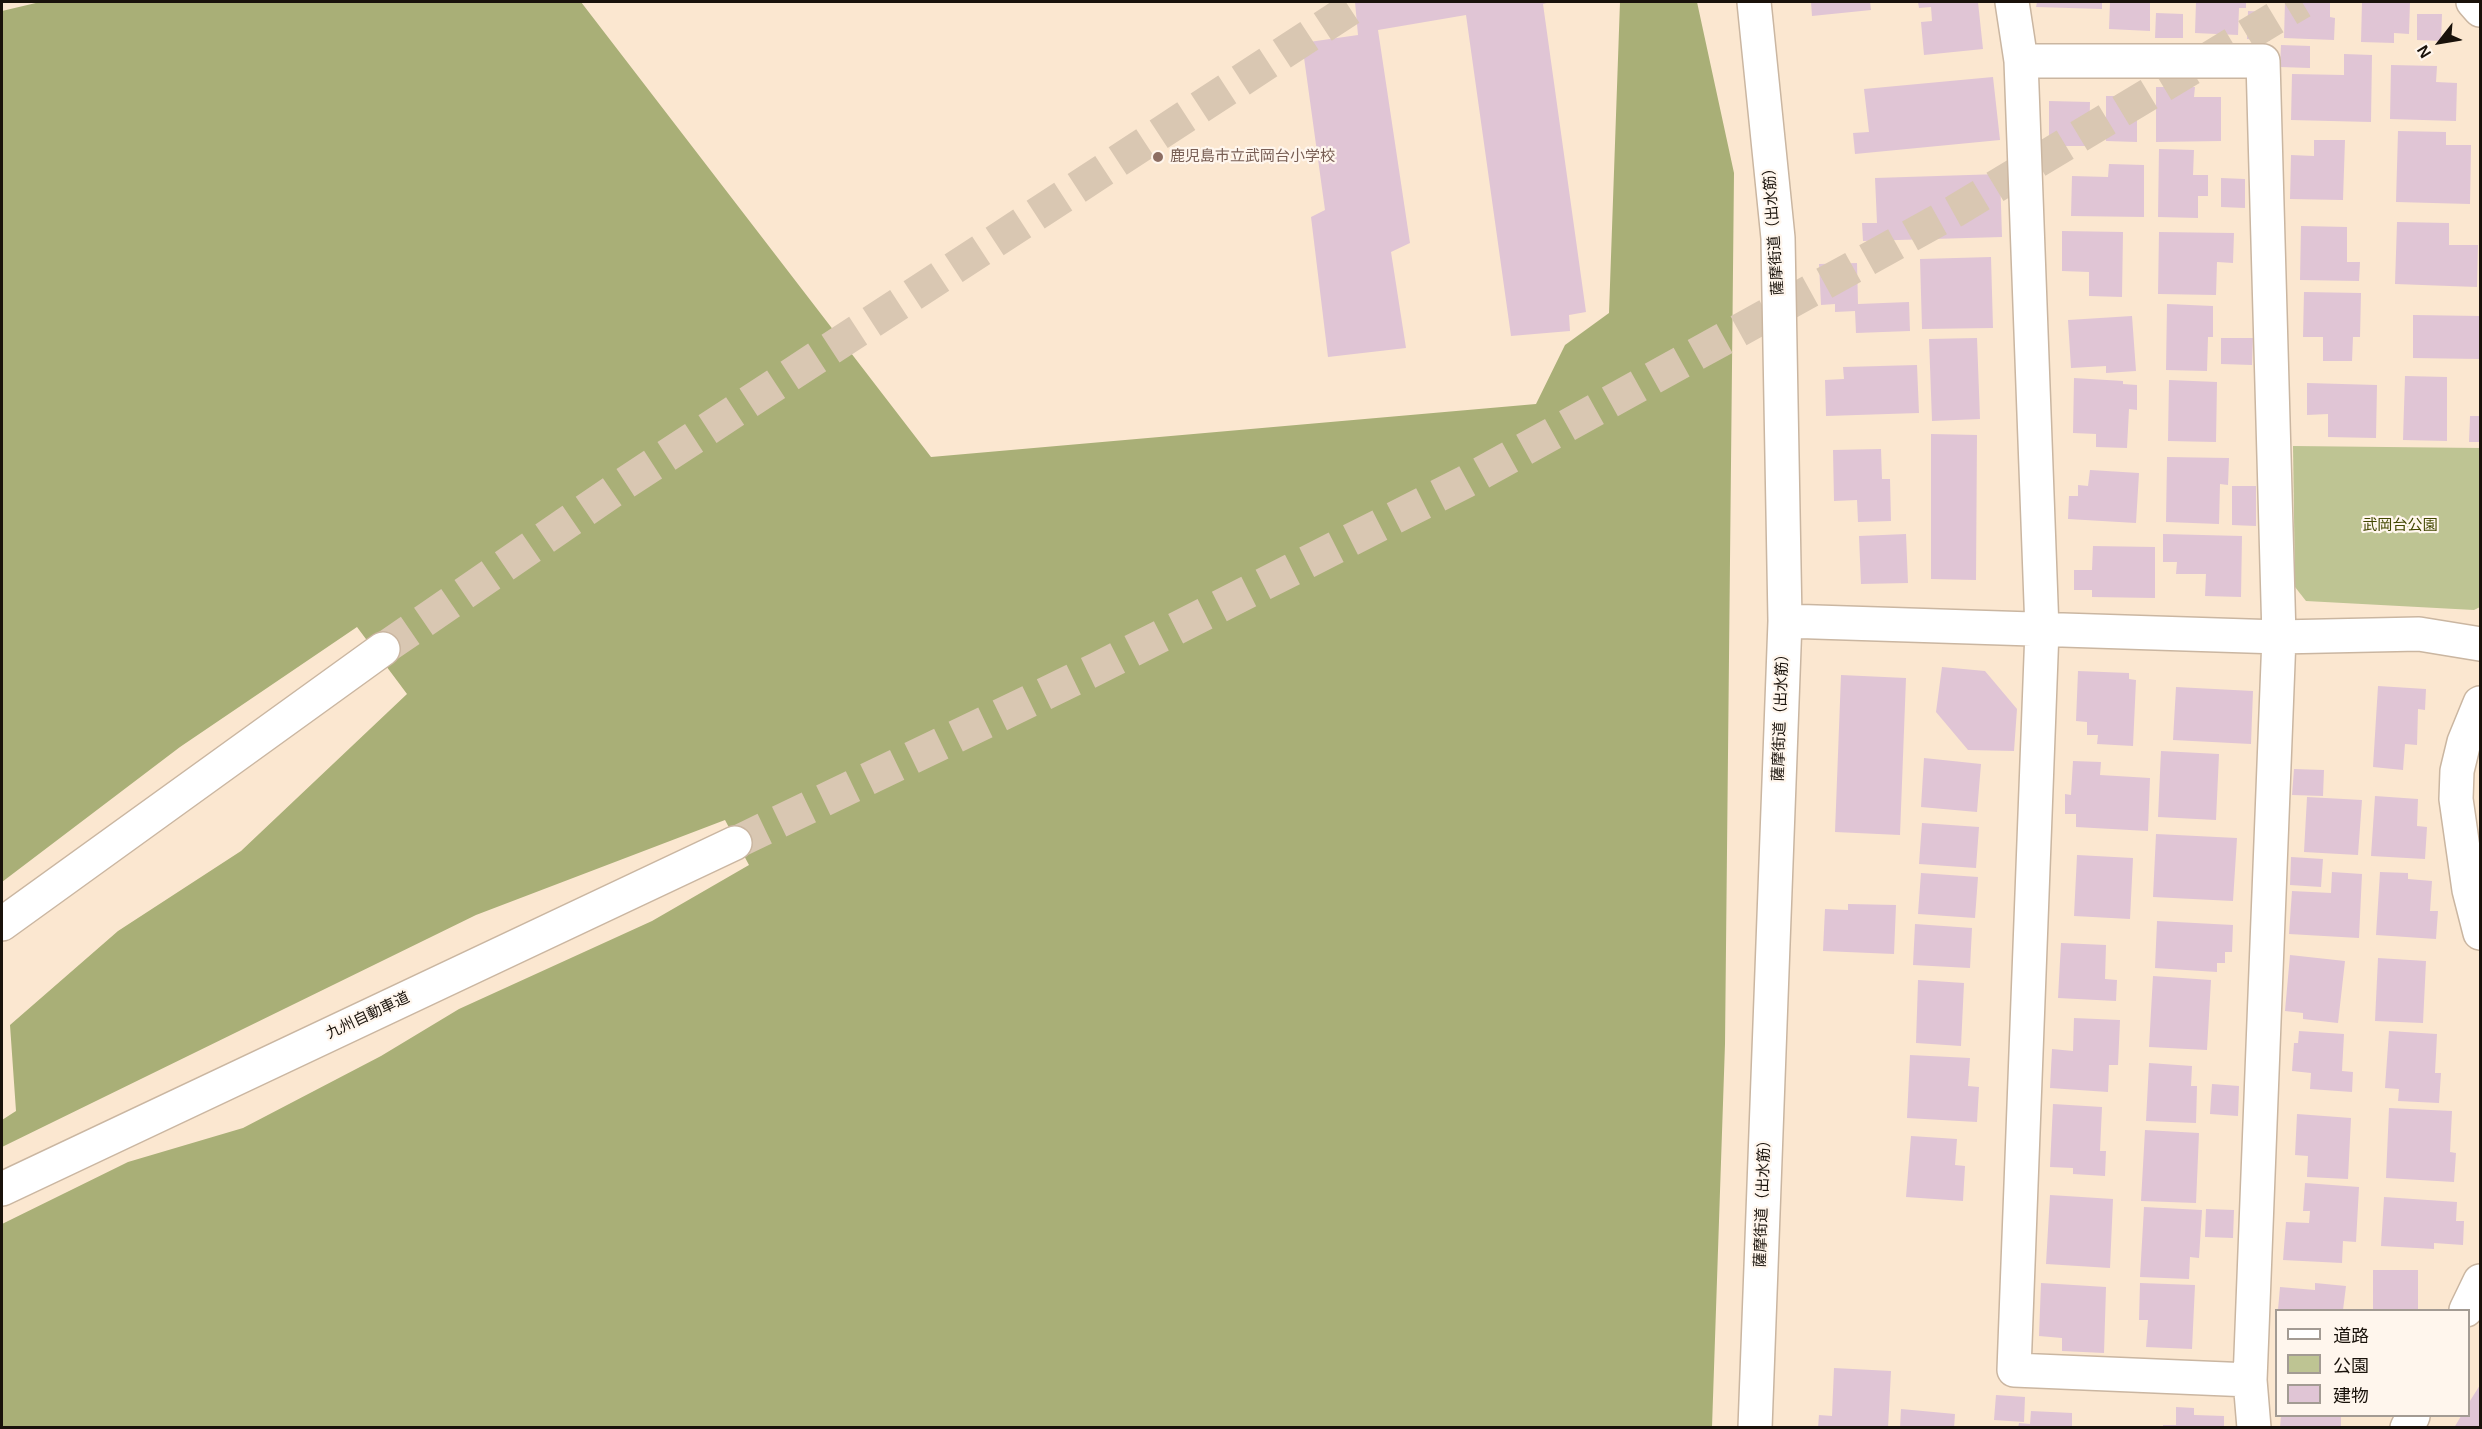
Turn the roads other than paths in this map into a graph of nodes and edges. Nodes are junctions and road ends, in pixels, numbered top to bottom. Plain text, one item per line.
1 (1754, 2) edge
2 (2012, 2) edge
3 (2473, 2) edge
4 (2481, 10) edge
5 (2021, 61) junction
6 (1785, 621) junction
7 (2042, 630) junction
8 (2279, 637) junction
9 (2481, 644) edge
10 (383, 649) tunnel mouth
11 (2481, 703) edge
12 (735, 843) tunnel mouth
13 (2, 924) edge
14 (2481, 933) edge
15 (2, 1189) edge
16 (2481, 1281) edge
17 (2467, 1309) edge
18 (2250, 1380) junction
19 (1755, 1428) edge
20 (2253, 1428) edge

1 - 6 main road, 薩摩街道（出水筋）
2 - 5 main road
3 - 4 main road
5 - 7 main road
5 - 8 main road
6 - 7 main road
6 - 19 main road, 薩摩街道（出水筋）
7 - 8 main road
7 - 18 main road
8 - 9 main road
8 - 18 main road
10 - 13 main road
11 - 14 main road
12 - 15 main road, 九州自動車道
16 - 17 main road
18 - 20 main road

